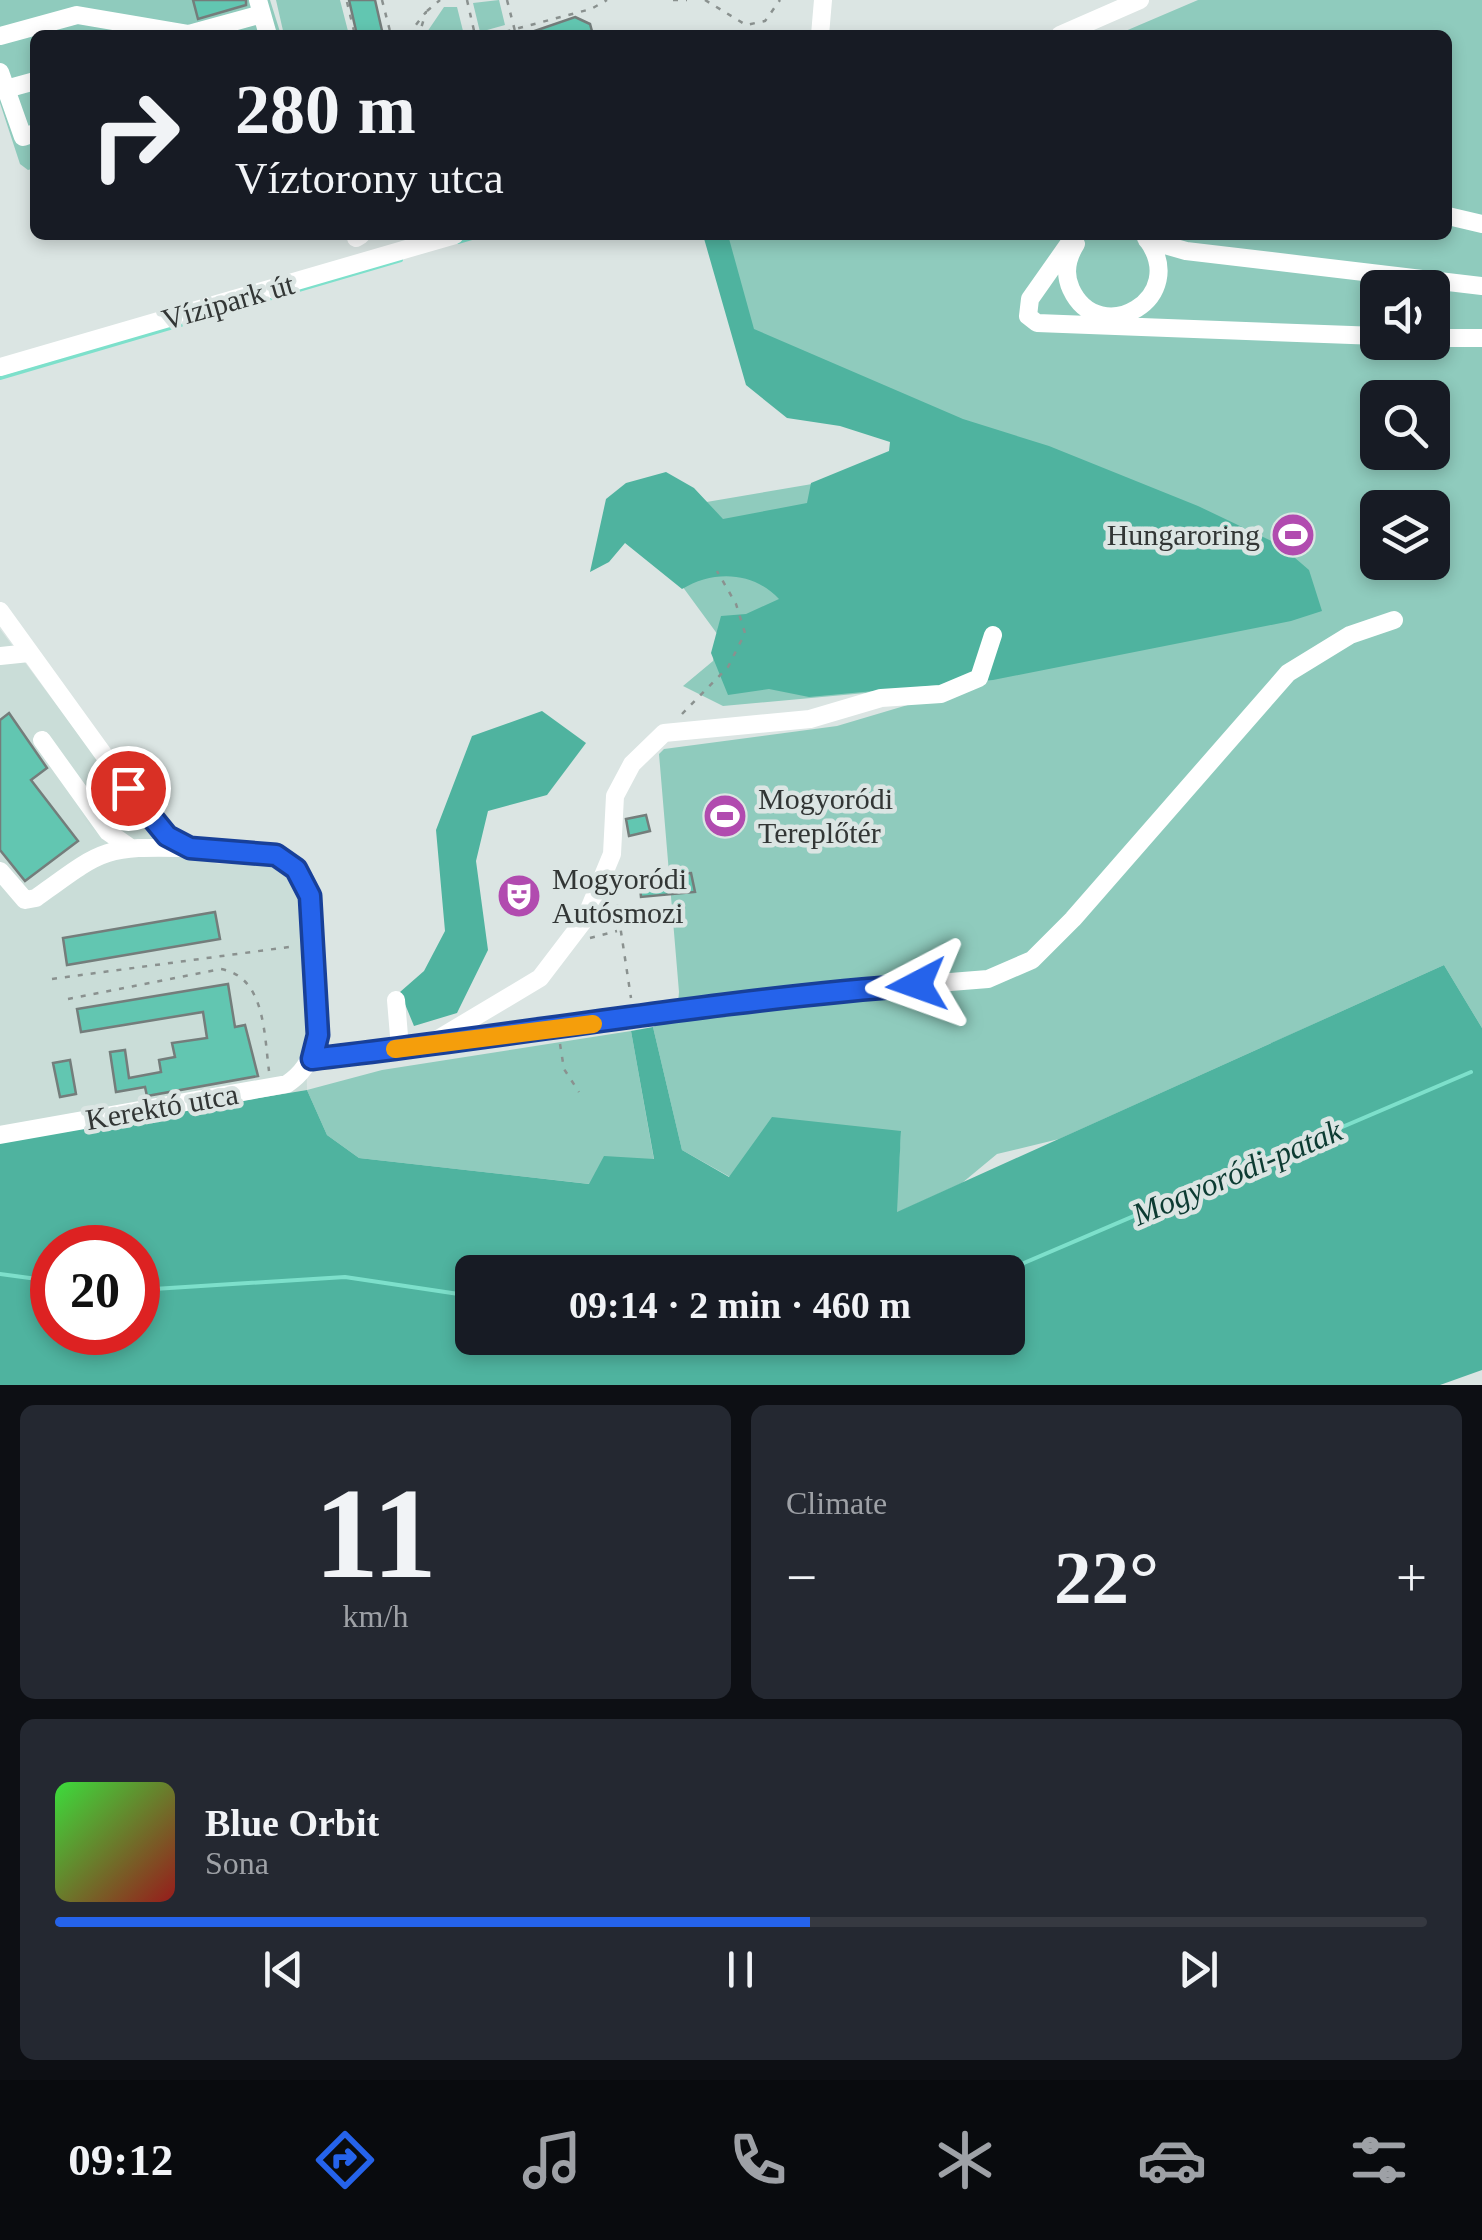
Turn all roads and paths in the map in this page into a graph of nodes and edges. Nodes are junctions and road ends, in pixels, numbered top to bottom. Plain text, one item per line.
1 (382, 0) edge
2 (440, 0) edge
3 (467, 0) edge
4 (506, 0) edge
5 (607, 0) edge
6 (673, 0) edge
7 (687, 0) edge
8 (705, 0) edge
9 (780, 0) edge
10 (824, 0) edge
11 (1140, 0) edge
12 (347, 2) edge
13 (260, 7) edge
14 (426, 12) junction
15 (514, 28) junction
16 (164, 30) edge
17 (200, 30) edge
18 (354, 30) edge
19 (389, 30) edge
20 (412, 30) edge
21 (421, 30) edge
22 (473, 30) edge
23 (508, 30) edge
24 (821, 30) edge
25 (1071, 30) edge
26 (0, 36) edge
27 (3, 80) edge
28 (30, 81) edge
29 (30, 135) edge
30 (1452, 217) edge
31 (1482, 224) edge
32 (1071, 240) edge
33 (1081, 240) edge
34 (1145, 240) edge
35 (1150, 240) edge
36 (414, 242) edge
37 (1482, 286) edge
38 (1360, 335) edge
39 (1450, 338) edge
40 (1482, 338) edge
41 (0, 367) edge
42 (717, 571) dead end
43 (0, 611) edge
44 (1394, 620) dead end
45 (993, 635) dead end
46 (29, 653) junction
47 (0, 656) edge
48 (664, 733) junction
49 (42, 740) dead end
50 (128, 846) junction
51 (190, 848) junction
52 (0, 870) edge
53 (615, 892) dead end
54 (313, 944) junction
55 (52, 980) dead end
56 (68, 998) dead end
57 (396, 1000) dead end
58 (628, 1018) junction
59 (558, 1029) junction
60 (429, 1045) junction
61 (400, 1048) junction
62 (312, 1059) junction
63 (270, 1087) junction
64 (579, 1092) dead end
65 (0, 1135) edge

1 - 19 path
2 - 14 path
3 - 22 path
4 - 15 path
5 - 15 path
6 - 7 path
8 - 9 path
10 - 24 street
11 - 25 street
12 - 18 path
13 - 17 street
14 - 20 path
14 - 21 path
15 - 23 path
16 - 26 street
27 - 28 street
27 - 29 street
30 - 31 street
32 - 38 street
33 - 34 street
35 - 37 street
36 - 41 street, Vízipark út
39 - 40 street
42 - 48 path
43 - 46 street
44 - 58 street
45 - 48 street
46 - 47 street
46 - 51 street
48 - 60 street
49 - 50 street
50 - 51 street
50 - 52 street
51 - 54 street
53 - 58 path
54 - 55 path
54 - 62 street
56 - 63 path
57 - 61 street
58 - 59 street
59 - 60 street
59 - 64 path
60 - 61 street
61 - 62 street
62 - 63 street, Kerektó utca
63 - 65 street, Kerektó utca

